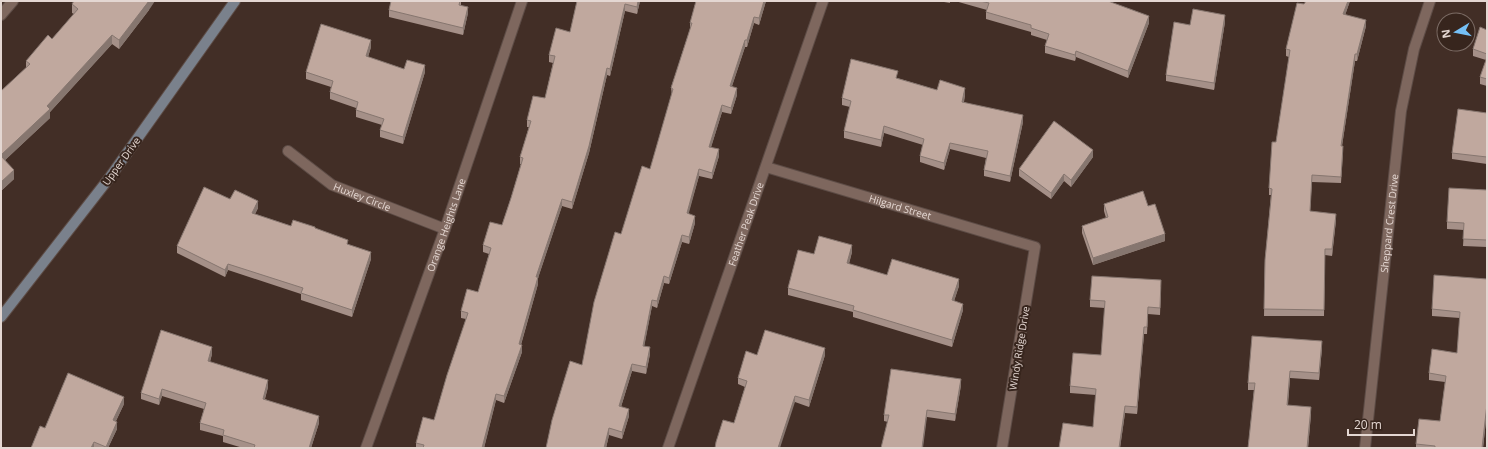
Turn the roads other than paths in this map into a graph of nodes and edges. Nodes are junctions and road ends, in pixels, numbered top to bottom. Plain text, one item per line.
1 (13, 1) edge
2 (235, 1) edge
3 (522, 1) edge
4 (823, 1) edge
5 (1430, 1) edge
6 (1, 15) edge
7 (288, 151) dead end
8 (766, 167) junction
9 (444, 229) junction
10 (1035, 247) joint
11 (1, 317) edge
12 (366, 448) edge
13 (668, 448) edge
14 (1002, 448) edge
15 (1365, 448) edge

1 - 6 street
2 - 11 main road, Upper Drive
3 - 9 street, Orange Heights Lane
4 - 8 street, Feather Peak Drive
5 - 15 street, Sheppard Crest Drive
7 - 9 street, Huxley Circle
8 - 10 street, Hilgard Street
8 - 13 street, Feather Peak Drive
9 - 12 street, Orange Heights Lane
10 - 14 street, Windy Ridge Drive

